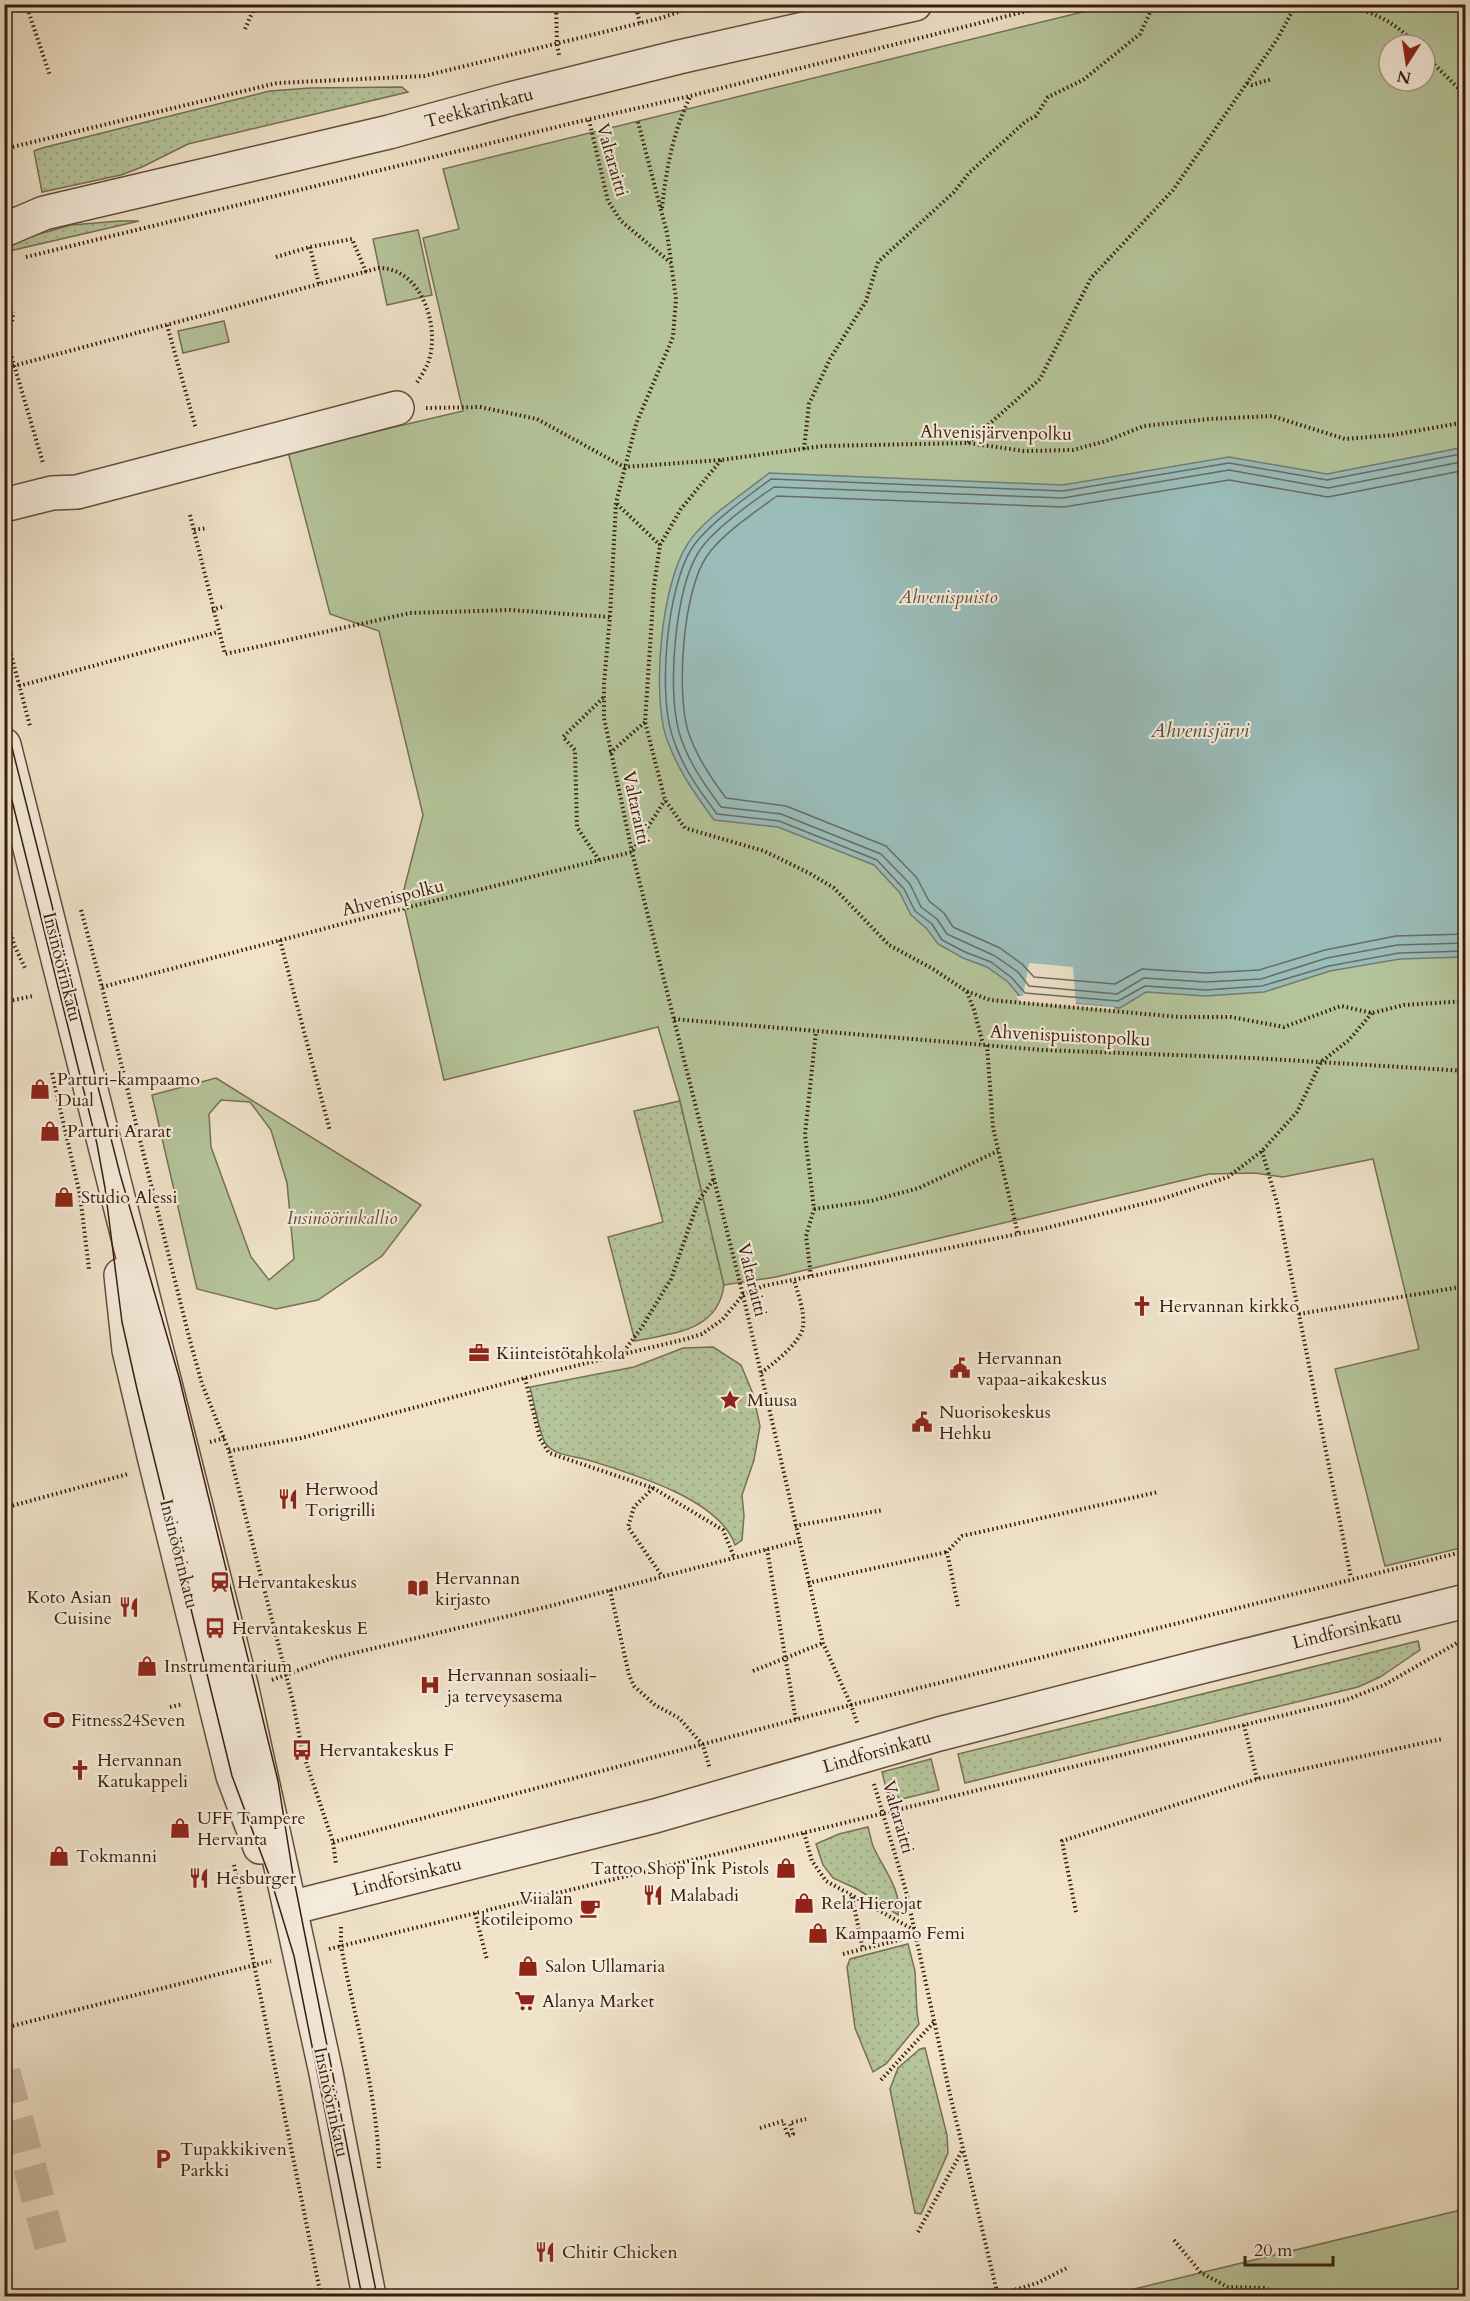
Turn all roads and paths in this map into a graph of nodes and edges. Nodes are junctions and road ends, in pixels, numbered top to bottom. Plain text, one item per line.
1 (26, 4) edge
2 (256, 4) edge
3 (635, 4) edge
4 (702, 4) edge
5 (915, 4) edge
6 (1055, 4) edge
7 (1154, 4) edge
8 (1296, 4) edge
9 (1341, 4) edge
10 (640, 23) junction
11 (245, 28) dead end
12 (1406, 33) edge
13 (1437, 67) edge
14 (50, 76) dead end
15 (1272, 79) dead end
16 (1247, 83) junction
17 (690, 96) junction
18 (1466, 96) edge
19 (589, 120) junction
20 (638, 122) dead end
21 (4, 149) edge
22 (661, 211) junction
23 (44, 213) junction
24 (4, 214) edge
25 (10, 245) edge
26 (310, 247) junction
27 (276, 257) dead end
28 (671, 263) junction
29 (366, 272) junction
30 (319, 284) junction
31 (13, 312) dead end
32 (4, 324) edge
33 (167, 325) junction
34 (4, 331) edge
35 (14, 366) junction
36 (397, 408) junction
37 (1466, 422) edge
38 (968, 443) junction
39 (804, 449) junction
40 (205, 459) junction
41 (721, 460) junction
42 (624, 466) junction
43 (52, 493) junction
44 (616, 503) junction
45 (4, 505) edge
46 (190, 515) dead end
47 (207, 528) dead end
48 (194, 531) junction
49 (660, 545) junction
50 (225, 606) dead end
51 (212, 609) junction
52 (610, 618) junction
53 (4, 628) edge
54 (218, 632) junction
55 (19, 686) junction
56 (604, 697) junction
57 (645, 722) junction
58 (18, 739) edge
59 (610, 753) junction
60 (665, 800) junction
61 (632, 852) junction
62 (599, 860) junction
63 (4, 907) edge
64 (80, 909) dead end
65 (280, 940) junction
66 (27, 975) dead end
67 (30, 985) dead end
68 (102, 987) junction
69 (966, 991) junction
70 (33, 996) junction
71 (1466, 1001) edge
72 (4, 1002) edge
73 (36, 1007) dead end
74 (1372, 1012) junction
75 (674, 1019) junction
76 (816, 1031) junction
77 (985, 1045) junction
78 (1321, 1062) junction
79 (49, 1063) dead end
80 (1466, 1071) edge
81 (330, 1131) dead end
82 (998, 1151) junction
83 (1262, 1151) junction
84 (713, 1180) junction
85 (117, 1189) junction
86 (814, 1209) junction
87 (1018, 1234) junction
88 (90, 1272) dead end
89 (811, 1276) junction
90 (794, 1280) junction
91 (1466, 1286) edge
92 (742, 1295) junction
93 (1299, 1314) junction
94 (620, 1356) junction
95 (761, 1373) junction
96 (525, 1378) junction
97 (229, 1451) junction
98 (137, 1472) dead end
99 (653, 1488) junction
100 (1158, 1492) dead end
101 (4, 1508) edge
102 (883, 1510) dead end
103 (795, 1526) junction
104 (799, 1541) junction
105 (767, 1549) junction
106 (1466, 1551) edge
107 (947, 1552) junction
108 (734, 1557) junction
109 (662, 1576) junction
110 (1351, 1578) junction
111 (808, 1583) junction
112 (610, 1590) junction
113 (1466, 1601) edge
114 (958, 1606) dead end
115 (1466, 1641) edge
116 (823, 1643) junction
117 (786, 1658) junction
118 (753, 1671) dead end
119 (286, 1676) junction
120 (242, 1689) junction
121 (852, 1705) junction
122 (796, 1720) junction
123 (1244, 1725) junction
124 (1442, 1739) dead end
125 (703, 1745) junction
126 (867, 1755) junction
127 (1257, 1779) junction
128 (882, 1812) junction
129 (804, 1833) junction
130 (333, 1842) junction
131 (342, 1894) junction
132 (852, 1897) junction
133 (290, 1908) junction
134 (1076, 1912) dead end
135 (475, 1913) junction
136 (914, 1930) junction
137 (915, 1936) junction
138 (340, 1946) junction
139 (863, 1949) junction
140 (843, 1954) dead end
141 (487, 1960) dead end
142 (4, 2022) edge
143 (934, 2022) junction
144 (5, 2028) edge
145 (880, 2080) dead end
146 (806, 2119) dead end
147 (760, 2128) dead end
148 (963, 2149) junction
149 (379, 2173) dead end
150 (918, 2232) dead end
151 (1174, 2240) dead end
152 (4, 2264) edge
153 (1069, 2267) dead end
154 (5, 2273) edge
155 (10, 2296) edge
156 (321, 2296) edge
157 (369, 2296) edge
158 (998, 2296) edge
159 (1286, 2296) edge

1 - 14 path
2 - 11 path
3 - 10 path
4 - 10 path
5 - 23 street, Teekkarinkatu
6 - 17 path
7 - 39 path
8 - 16 path
9 - 12 path
10 - 21 path
13 - 18 path
15 - 16 path
16 - 38 path
17 - 19 path
17 - 22 path
19 - 25 path, Valtaraitti
19 - 28 path, Valtaraitti
20 - 22 path, Valtaraitti
22 - 28 path, Valtaraitti
23 - 24 street, Teekkarinkatu
23 - 25 street, Teekkarinkatu
26 - 27 path
26 - 29 path
26 - 30 path
28 - 42 path, Valtaraitti
29 - 30 path
29 - 36 path
30 - 33 path
31 - 32 path
33 - 35 path
33 - 40 path
34 - 35 path
35 - 43 path
36 - 40 street
36 - 42 path
37 - 38 path, Ahvenisjärvenpolku
38 - 39 path, Ahvenisjärvenpolku
39 - 41 path, Ahvenisjärvenpolku
40 - 43 street
41 - 42 path, Ahvenisjärvenpolku
41 - 49 path
42 - 44 path, Valtaraitti
43 - 45 street
44 - 49 path
44 - 52 path, Valtaraitti
46 - 48 path
47 - 48 path
48 - 51 path
49 - 57 path
50 - 51 path
51 - 54 path
52 - 54 path
52 - 56 path, Valtaraitti
53 - 55 path
54 - 55 path
55 - 58 path
56 - 59 path, Valtaraitti
56 - 62 path
57 - 59 path
57 - 60 path
58 - 85 street, Insinöörinkatu
59 - 61 path, Valtaraitti
60 - 61 path
60 - 69 path
61 - 62 path, Ahvenispolku
61 - 75 path, Valtaraitti
62 - 65 path, Ahvenispolku
63 - 66 path
64 - 68 path
65 - 68 path, Ahvenispolku
65 - 81 path
67 - 70 path
68 - 97 path
69 - 74 path
69 - 77 path
70 - 72 path
70 - 73 path
71 - 74 path
74 - 78 path
75 - 76 path, Ahvenispuistonpolku
75 - 84 path, Valtaraitti
76 - 77 path, Ahvenispuistonpolku
76 - 86 path
77 - 78 path, Ahvenispuistonpolku
77 - 82 path
78 - 80 path, Ahvenispuistonpolku
78 - 83 path
79 - 88 path
82 - 86 path
82 - 87 path
83 - 87 path
83 - 93 path
84 - 92 path, Valtaraitti
84 - 94 path
85 - 120 street, Insinöörinkatu
85 - 133 street, Insinöörinkatu
86 - 89 path
87 - 89 path
89 - 90 path
90 - 92 path
90 - 95 path
91 - 93 path
92 - 94 path
92 - 95 path, Valtaraitti
93 - 110 path
94 - 96 path
95 - 103 path, Valtaraitti
96 - 97 path
96 - 99 path
97 - 119 path
98 - 101 path
99 - 108 path
99 - 109 path
100 - 107 path
102 - 103 path
103 - 104 path, Valtaraitti
104 - 105 path
104 - 111 path, Valtaraitti
105 - 108 path
105 - 117 path
106 - 110 path
107 - 111 path
107 - 114 path
108 - 109 path
109 - 112 path
110 - 121 path
111 - 116 path, Valtaraitti
112 - 119 path
112 - 125 path
113 - 126 street, Lindforsinkatu
115 - 123 path
116 - 117 path
116 - 121 path, Valtaraitti
117 - 118 path
117 - 122 path
119 - 120 path
119 - 130 path
120 - 133 street, Insinöörinkatu
121 - 122 path
121 - 126 path, Valtaraitti
122 - 125 path
123 - 127 path
123 - 128 path
124 - 127 path
125 - 130 path
126 - 128 path, Valtaraitti
126 - 131 street, Lindforsinkatu
127 - 134 path
128 - 129 path
128 - 136 path, Valtaraitti
129 - 132 path
129 - 135 path
130 - 131 path
131 - 133 street, Lindforsinkatu
131 - 138 path
132 - 136 path
132 - 139 path
133 - 157 street, Insinöörinkatu
135 - 138 path
135 - 141 path
136 - 137 path, Valtaraitti
137 - 139 path
137 - 143 path, Valtaraitti
138 - 149 path
139 - 140 path
142 - 144 path
143 - 145 path
143 - 148 path, Valtaraitti
144 - 156 path
146 - 147 path
148 - 150 path
148 - 158 path, Valtaraitti
151 - 159 path
152 - 154 path
153 - 158 path
154 - 155 path

